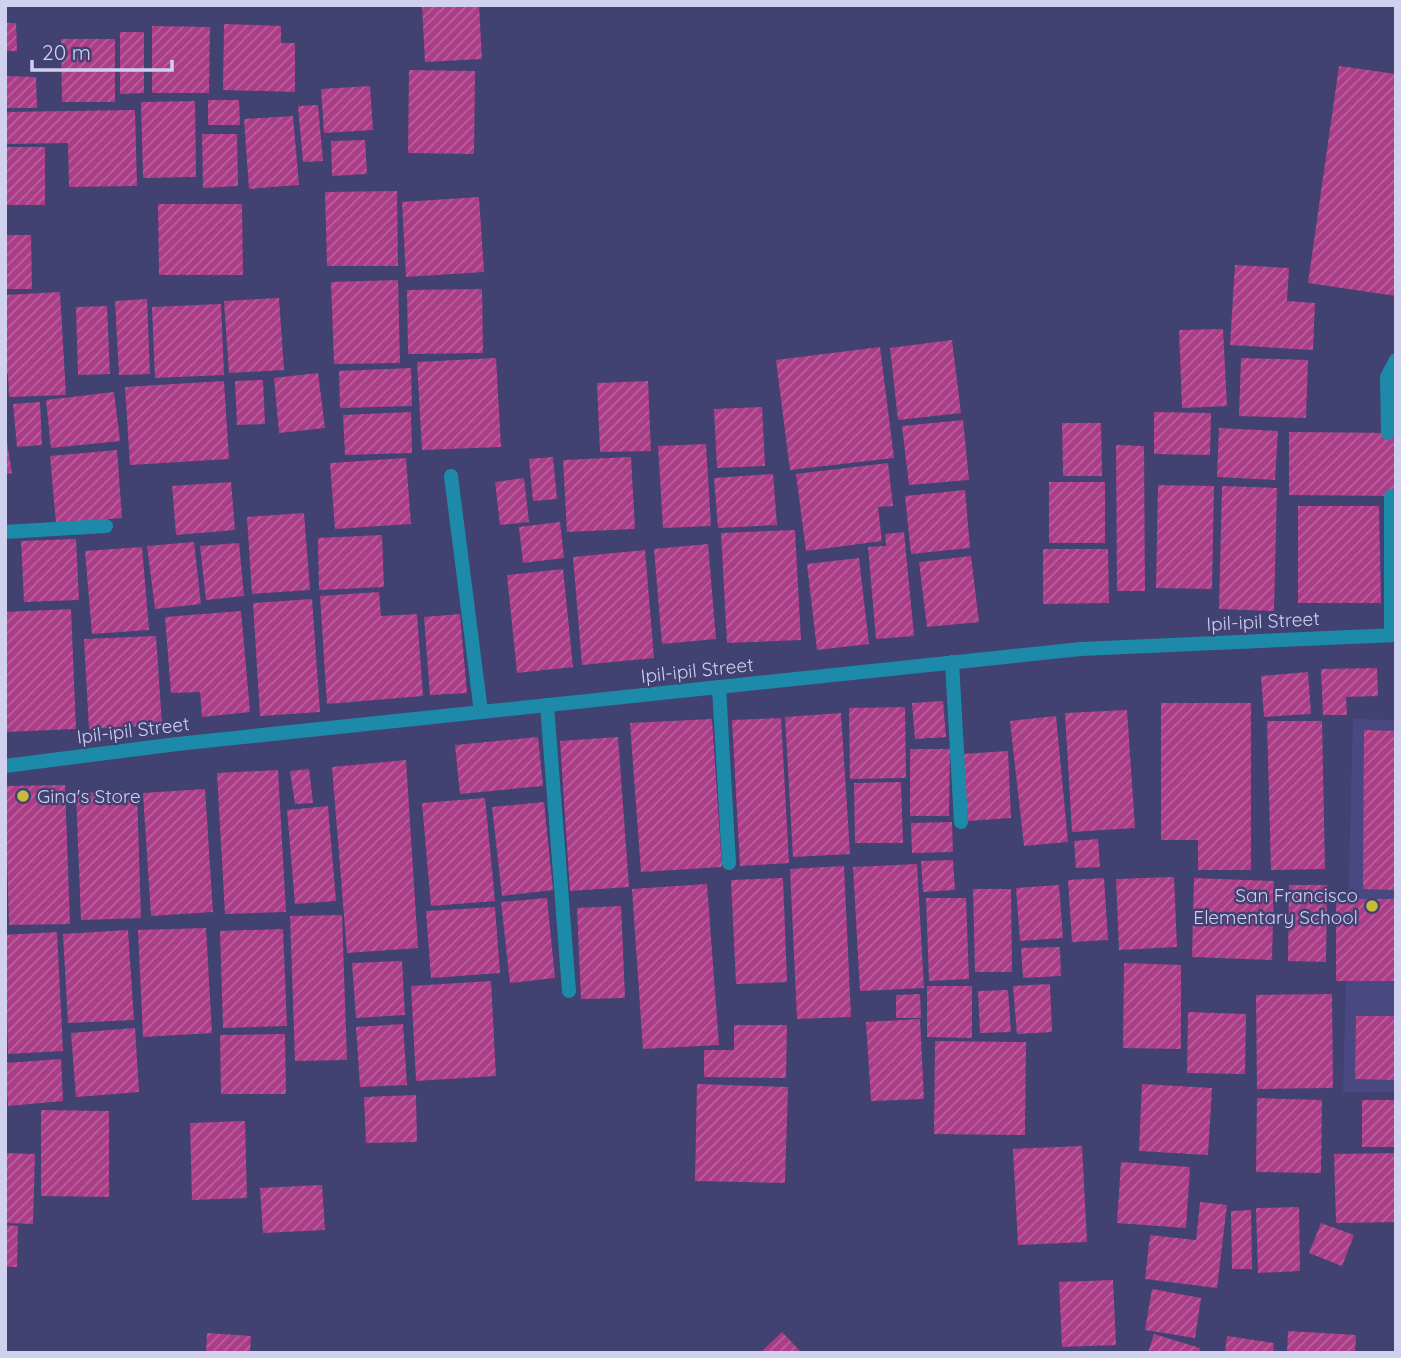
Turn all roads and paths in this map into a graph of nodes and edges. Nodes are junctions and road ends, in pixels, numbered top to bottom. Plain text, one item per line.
1 (1396, 360) edge
2 (1388, 433) dead end
3 (451, 476) dead end
4 (1391, 496) dead end
5 (106, 526) dead end
6 (5, 532) edge
7 (1393, 635) edge
8 (952, 662) junction
9 (719, 687) junction
10 (547, 705) junction
11 (481, 712) junction
12 (5, 766) edge
13 (961, 822) dead end
14 (729, 863) dead end
15 (569, 990) dead end

1 - 2 street
3 - 11 street
4 - 7 street
5 - 6 street
7 - 8 street, Ipil-ipil Street
8 - 9 street, Ipil-ipil Street
8 - 13 street
9 - 10 street, Ipil-ipil Street
9 - 14 street
10 - 11 street, Ipil-ipil Street
10 - 15 street
11 - 12 street, Ipil-ipil Street

